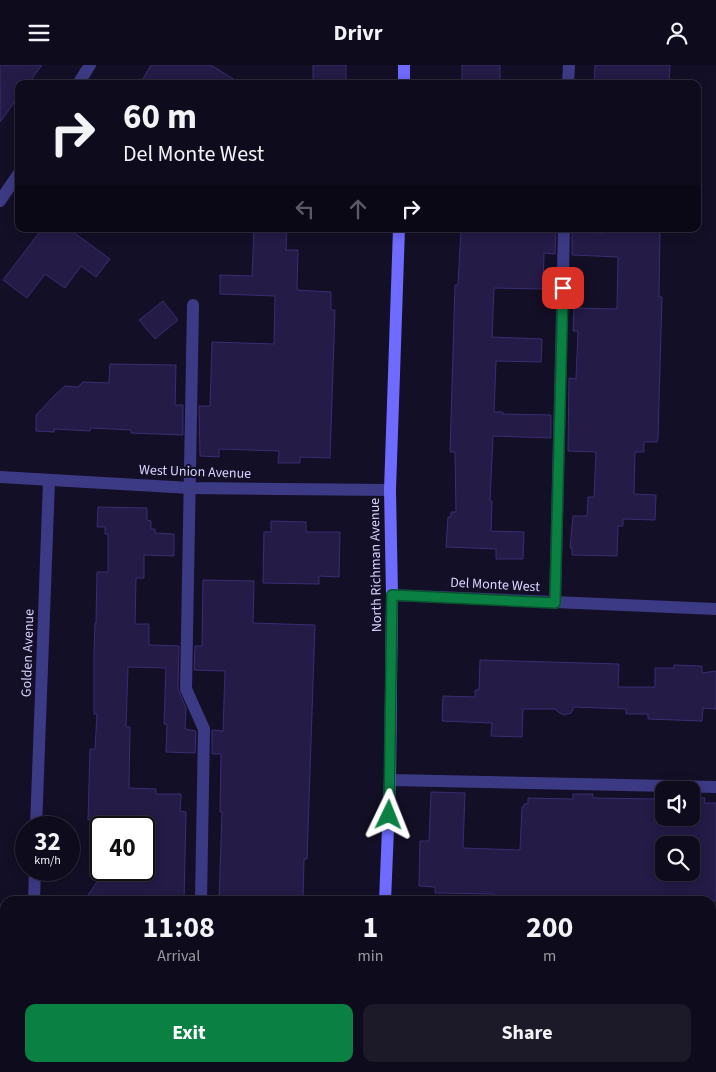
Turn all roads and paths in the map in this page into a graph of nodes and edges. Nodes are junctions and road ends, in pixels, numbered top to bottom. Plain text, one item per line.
1 (90, 65) edge
2 (404, 65) edge
3 (569, 65) edge
4 (81, 80) edge
5 (404, 80) edge
6 (568, 80) edge
7 (15, 179) edge
8 (0, 201) edge
9 (399, 232) edge
10 (564, 232) edge
11 (193, 305) dead end
12 (0, 477) edge
13 (49, 481) junction
14 (190, 488) junction
15 (390, 490) junction
16 (392, 595) junction
17 (555, 603) junction
18 (716, 609) edge
19 (390, 780) junction
20 (716, 787) edge
21 (36, 816) edge
22 (35, 881) edge
23 (34, 896) edge
24 (201, 896) edge
25 (385, 896) edge

1 - 4 street
2 - 5 street
3 - 6 street
7 - 8 street
9 - 15 street, North Richman Avenue
10 - 17 street
11 - 14 street
12 - 13 street, West Union Avenue
13 - 14 street, West Union Avenue
13 - 21 street, Golden Avenue
14 - 15 street, West Union Avenue
14 - 24 street
15 - 16 street, North Richman Avenue
16 - 17 street, Del Monte West
16 - 19 street, North Richman Avenue
17 - 18 street, Del Monte West
19 - 20 street
19 - 25 street, North Richman Avenue
22 - 23 street

